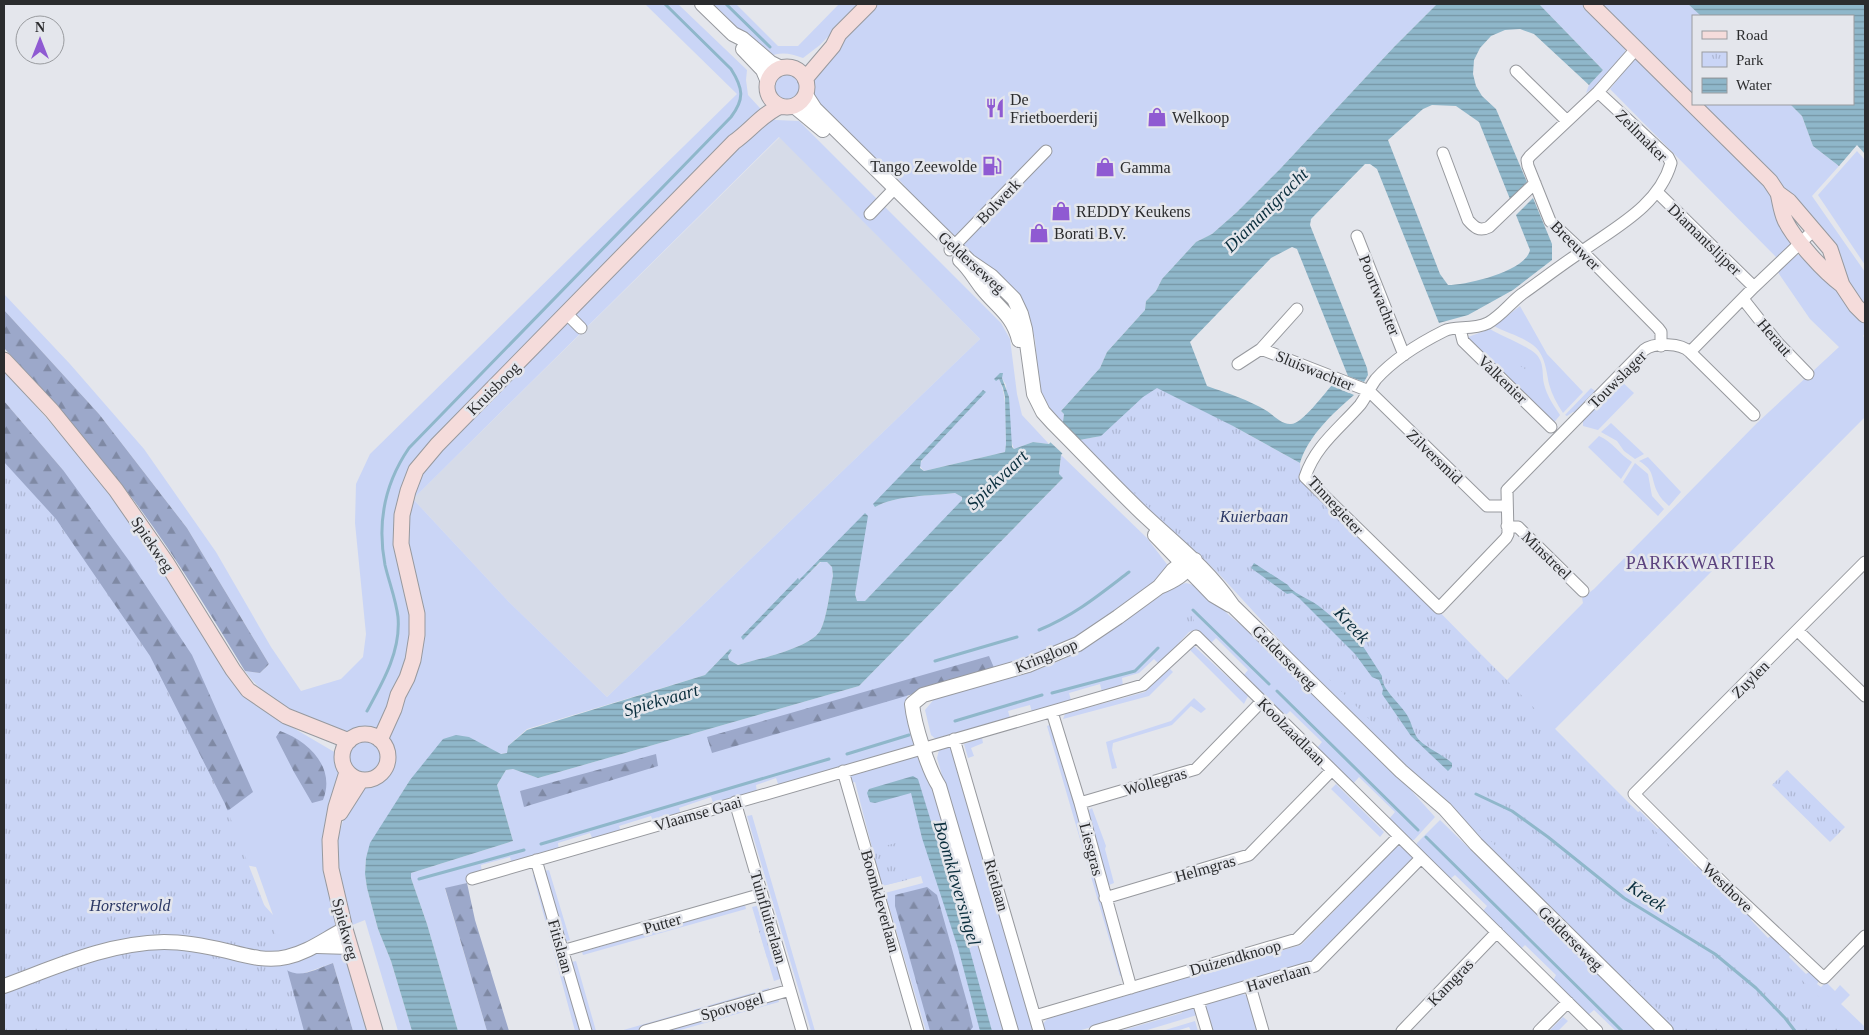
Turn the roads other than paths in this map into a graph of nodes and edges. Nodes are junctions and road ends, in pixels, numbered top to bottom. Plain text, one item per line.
1 (702, 4) edge
2 (869, 4) edge
3 (1591, 4) edge
4 (733, 34) junction
5 (839, 34) junction
6 (1636, 49) junction
7 (787, 68) junction
8 (1516, 71) dead end
9 (806, 79) junction
10 (768, 87) junction
11 (1598, 92) junction
12 (806, 95) junction
13 (1692, 104) edge
14 (1693, 105) edge
15 (788, 106) junction
16 (1567, 121) junction
17 (734, 142) junction
18 (1046, 151) dead end
19 (1443, 154) dead end
20 (1535, 184) junction
21 (892, 191) junction
22 (1657, 192) junction
23 (1778, 192) junction
24 (870, 214) dead end
25 (1814, 230) junction
26 (1357, 236) dead end
27 (1801, 243) junction
28 (952, 248) junction
29 (1582, 251) junction
30 (1842, 285) junction
31 (1754, 287) junction
32 (1743, 299) junction
33 (1297, 309) dead end
34 (566, 313) junction
35 (1500, 315) joint
36 (1865, 315) edge
37 (580, 328) dead end
38 (1460, 329) junction
39 (1661, 346) junction
40 (1261, 349) junction
41 (1690, 352) junction
42 (1404, 354) junction
43 (4, 360) edge
44 (1238, 364) dead end
45 (1808, 374) dead end
46 (1369, 391) junction
47 (1754, 415) dead end
48 (1551, 427) dead end
49 (1507, 506) junction
50 (1508, 526) junction
51 (1865, 562) edge
52 (1189, 564) junction
53 (1583, 591) dead end
54 (1798, 631) junction
55 (1865, 696) edge
56 (1262, 701) junction
57 (1052, 712) junction
58 (374, 737) junction
59 (954, 739) junction
60 (345, 747) junction
61 (928, 747) junction
62 (1332, 770) junction
63 (347, 772) junction
64 (843, 772) junction
65 (361, 780) junction
66 (1634, 794) joint
67 (735, 802) junction
68 (1080, 803) junction
69 (333, 825) junction
70 (1399, 836) junction
71 (1421, 858) junction
72 (536, 860) junction
73 (472, 878) dead end
74 (762, 894) junction
75 (1105, 898) junction
76 (345, 929) junction
77 (1498, 932) junction
78 (1865, 936) edge
79 (317, 946) junction
80 (350, 947) junction
81 (562, 952) junction
82 (4, 986) edge
83 (1250, 986) junction
84 (1131, 988) junction
85 (790, 990) junction
86 (1198, 1001) junction
87 (1568, 1002) junction
88 (1034, 1016) junction
89 (375, 1031) edge
90 (586, 1031) edge
91 (645, 1031) edge
92 (802, 1031) edge
93 (918, 1031) edge
94 (1011, 1031) edge
95 (1039, 1031) edge
96 (1095, 1031) edge
97 (1207, 1031) edge
98 (1264, 1031) edge
99 (1402, 1031) edge
100 (1539, 1031) edge
101 (1597, 1031) edge
102 (1666, 1031) edge

1 - 4 street
2 - 5 main road
3 - 6 main road
4 - 7 street
4 - 10 street
5 - 7 main road
5 - 9 main road
6 - 11 street, Breeuwer
6 - 13 main road
7 - 9 main road
7 - 10 main road
8 - 16 street
9 - 12 main road
10 - 15 main road
10 - 17 main road, Kruisboog
11 - 16 street, Breeuwer
11 - 22 street, Zeilmaker
12 - 15 main road
12 - 21 street, Gelderseweg
14 - 23 main road
15 - 17 main road, Kruisboog
15 - 21 street, Gelderseweg
16 - 20 street, Breeuwer
17 - 34 main road, Kruisboog
18 - 28 street, Bolwerk
19 - 20 street
20 - 29 street, Breeuwer
21 - 24 street
21 - 28 street, Gelderseweg
22 - 29 street, Zeilmaker
22 - 31 street, Diamantslijper
23 - 25 main road
23 - 27 main road
25 - 27 street
25 - 30 main road
26 - 42 street, Poortwachter
27 - 30 main road
27 - 31 street
28 - 52 street, Gelderseweg
29 - 35 street, Zeilmaker
29 - 39 street, Breeuwer
30 - 36 main road
31 - 32 street
32 - 41 street
32 - 45 street, Heraut
33 - 40 street, Sluiswachter
34 - 37 street
34 - 58 main road, Kruisboog
35 - 38 street, Tinnegieter
38 - 42 street, Tinnegieter
38 - 48 street, Valkenier
39 - 41 street, Touwslager
39 - 49 street, Touwslager
40 - 44 street, Sluiswachter
40 - 46 street, Sluiswachter
41 - 47 street
42 - 46 street, Tinnegieter
43 - 60 main road, Spiekweg
46 - 49 street, Zilversmid
46 - 50 street, Tinnegieter
49 - 50 street, Tinnegieter
50 - 53 street, Minstreel
51 - 54 street, Zuylen
52 - 61 street, Kringloop
52 - 102 street, Gelderseweg
54 - 55 street
54 - 66 street, Zuylen
56 - 57 street, Koolzaadlaan
56 - 62 street, Koolzaadlaan
56 - 68 street, Wollegras
57 - 59 street, Koolzaadlaan
57 - 68 street, Liesgras
58 - 60 main road
58 - 65 main road
59 - 61 street, Koolzaadlaan
59 - 88 street, Rietlaan
60 - 63 main road
61 - 64 street, Vlaamse Gaai
61 - 94 street, Kringloop
62 - 70 street, Koolzaadlaan
62 - 75 street, Helmgras
63 - 65 main road
63 - 69 main road, Spiekweg
64 - 67 street, Vlaamse Gaai
64 - 93 street, Boomkleverlaan
65 - 69 main road, Spiekweg
66 - 78 street, Westhove
67 - 72 street, Vlaamse Gaai
67 - 74 street, Tuinfluiterlaan
68 - 75 street, Liesgras
69 - 76 main road, Spiekweg
70 - 71 street, Koolzaadlaan
70 - 84 street, Duizendknoop
71 - 77 street, Koolzaadlaan
71 - 83 street, Haverlaan
72 - 73 street, Vlaamse Gaai
72 - 81 street, Fitislaan
74 - 81 street, Putter
74 - 85 street, Tuinfluiterlaan
75 - 84 street, Liesgras
76 - 79 street
76 - 80 main road, Spiekweg
77 - 87 street, Koolzaadlaan
77 - 99 street, Kamgras
79 - 80 street
79 - 82 street
80 - 89 main road, Spiekweg
81 - 90 street, Fitislaan
83 - 86 street, Haverlaan
83 - 98 street
84 - 88 street, Duizendknoop
85 - 91 street, Spotvogel
85 - 92 street, Tuinfluiterlaan
86 - 96 street, Haverlaan
86 - 97 street
87 - 100 street
87 - 101 street, Koolzaadlaan
88 - 95 street, Rietlaan

